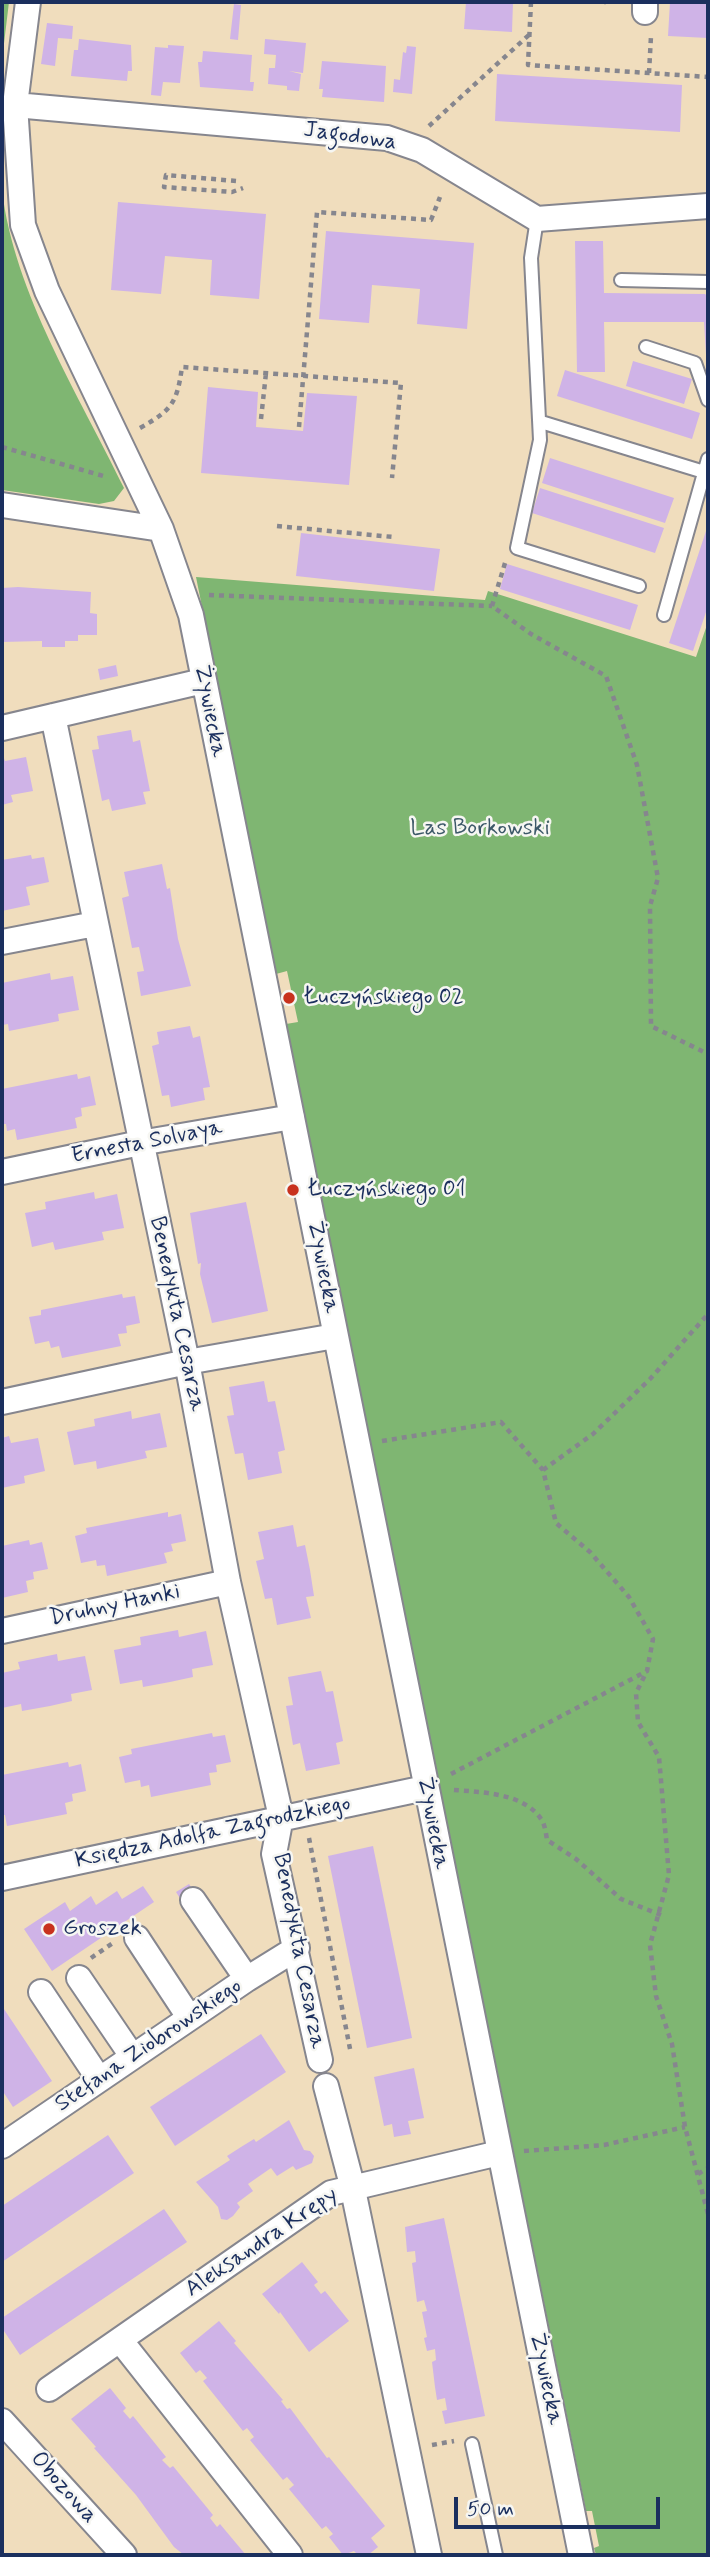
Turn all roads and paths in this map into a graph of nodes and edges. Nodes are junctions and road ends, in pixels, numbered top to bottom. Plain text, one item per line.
1 (27, 2) edge
2 (531, 2) edge
3 (647, 13) edge
4 (530, 34) junction
5 (649, 73) junction
6 (708, 76) edge
7 (15, 105) junction
8 (428, 127) dead end
9 (236, 181) dead end
10 (243, 188) dead end
11 (440, 197) dead end
12 (708, 206) edge
13 (537, 219) junction
14 (621, 280) dead end
15 (708, 282) edge
16 (646, 346) dead end
17 (265, 373) junction
18 (708, 400) edge
19 (261, 419) dead end
20 (541, 422) junction
21 (299, 427) dead end
22 (136, 430) dead end
23 (2, 447) edge
24 (708, 459) edge
25 (704, 472) junction
26 (392, 478) dead end
27 (112, 479) dead end
28 (2, 505) edge
29 (277, 526) dead end
30 (161, 528) junction
31 (393, 537) dead end
32 (517, 548) junction
33 (639, 586) dead end
34 (184, 594) junction
35 (492, 606) junction
36 (664, 615) dead end
37 (202, 681) junction
38 (53, 716) junction
39 (2, 728) edge
40 (95, 924) junction
41 (2, 942) edge
42 (708, 1054) edge
43 (292, 1117) junction
44 (140, 1143) junction
45 (2, 1172) edge
46 (708, 1314) edge
47 (335, 1336) junction
48 (187, 1362) junction
49 (2, 1402) edge
50 (358, 1445) junction
51 (543, 1470) junction
52 (228, 1582) junction
53 (2, 1631) edge
54 (647, 1671) junction
55 (425, 1788) junction
56 (281, 1817) junction
57 (307, 1830) dead end
58 (2, 1878) edge
59 (193, 1900) dead end
60 (661, 1915) junction
61 (128, 1939) joint
62 (297, 1948) junction
63 (82, 1970) joint
64 (247, 1979) junction
65 (41, 1993) dead end
66 (189, 2017) junction
67 (351, 2054) dead end
68 (132, 2056) junction
69 (320, 2060) dead end
70 (99, 2079) junction
71 (326, 2087) dead end
72 (685, 2127) junction
73 (2, 2146) edge
74 (499, 2153) junction
75 (708, 2168) edge
76 (698, 2174) junction
77 (352, 2186) junction
78 (708, 2214) edge
79 (120, 2340) junction
80 (49, 2389) dead end
81 (2, 2421) edge
82 (472, 2444) joint
83 (407, 2450) junction
84 (428, 2554) edge
85 (124, 2555) edge
86 (290, 2555) edge
87 (496, 2555) edge
88 (581, 2555) edge

1 - 7 street, Żywiecka
2 - 4 path
3 - 5 path
4 - 5 path
4 - 8 path
5 - 6 path
7 - 13 street, Jagodowa
7 - 30 street, Żywiecka
9 - 10 path
11 - 21 path
12 - 13 street
13 - 20 lane
14 - 15 lane
16 - 18 lane
17 - 19 path
17 - 22 path
17 - 26 path
20 - 25 lane
20 - 32 lane
23 - 27 path
24 - 25 lane
25 - 36 lane
28 - 30 street
29 - 31 path
30 - 34 street, Żywiecka
32 - 33 lane
32 - 35 path
34 - 35 path
34 - 37 street, Żywiecka
35 - 42 path
37 - 38 street
37 - 43 street, Żywiecka
38 - 39 street
38 - 40 street, Benedykta Cesarza
40 - 41 street
40 - 44 street, Benedykta Cesarza
43 - 44 street, Ernesta Solvaya
43 - 47 street, Żywiecka
44 - 45 street, Ernesta Solvaya
44 - 48 street, Benedykta Cesarza
46 - 51 path
47 - 48 street
47 - 50 street, Żywiecka
48 - 49 street
48 - 52 street, Benedykta Cesarza
50 - 51 path
50 - 55 street, Żywiecka
51 - 54 path
52 - 53 street, Druhny Hanki
52 - 56 street, Benedykta Cesarza
54 - 55 path
54 - 60 path
55 - 56 street, Księdza Adolfa Zagrodzkiego
55 - 60 path
55 - 74 street, Żywiecka
56 - 58 street, Księdza Adolfa Zagrodzkiego
56 - 62 street, Benedykta Cesarza
57 - 67 path
59 - 64 street
60 - 72 path
61 - 63 path
61 - 66 street
62 - 64 street, Stefana Ziobrowskiego
62 - 69 street, Benedykta Cesarza
63 - 68 street
64 - 66 street, Stefana Ziobrowskiego
65 - 70 street
66 - 68 street, Stefana Ziobrowskiego
68 - 70 street, Stefana Ziobrowskiego
70 - 73 street, Stefana Ziobrowskiego
71 - 77 street
72 - 74 path
72 - 76 path
74 - 77 street, Aleksandra Krępy
74 - 88 street, Żywiecka
75 - 76 path
76 - 78 path
77 - 79 street, Aleksandra Krępy
77 - 83 street
79 - 80 street, Aleksandra Krępy
79 - 86 street
81 - 85 street, Obozowa
82 - 83 path
82 - 87 lane
83 - 84 street

